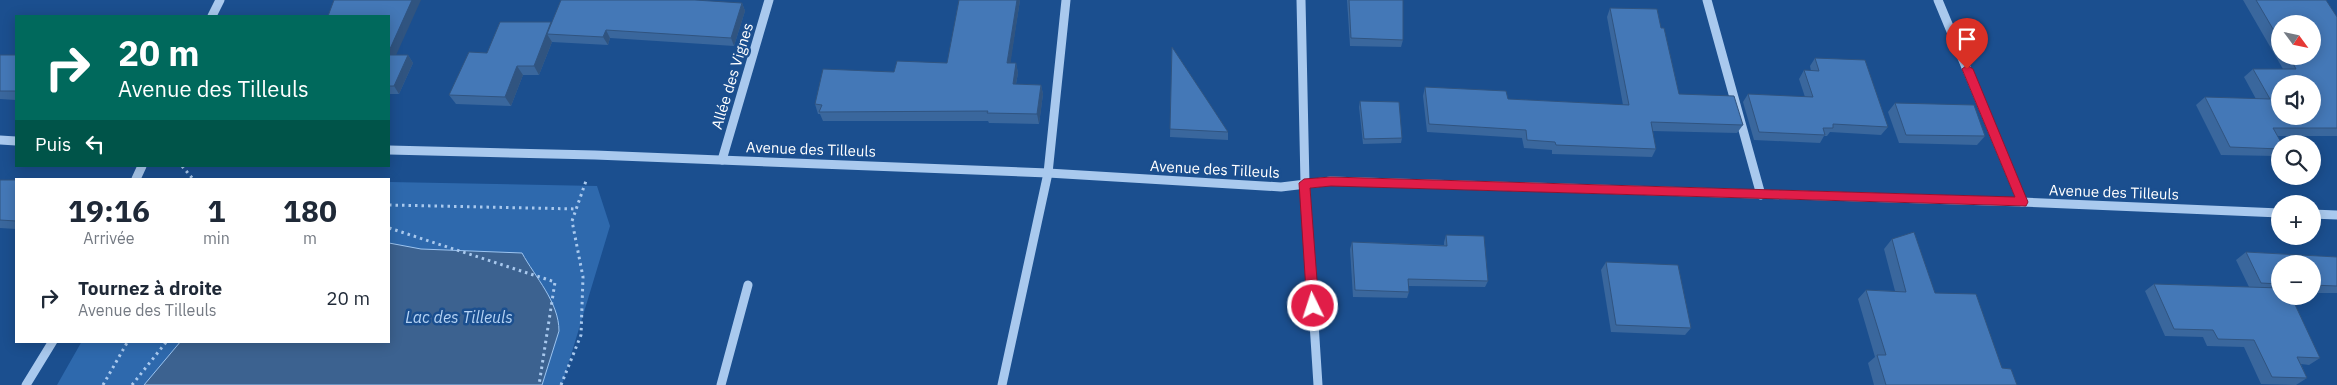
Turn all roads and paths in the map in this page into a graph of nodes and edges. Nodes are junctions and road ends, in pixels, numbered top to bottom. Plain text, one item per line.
1 (220, 0) edge
2 (769, 0) edge
3 (1066, 0) edge
4 (1301, 0) edge
5 (1707, 0) edge
6 (1938, 0) edge
7 (212, 15) edge
8 (0, 140) edge
9 (15, 141) edge
10 (390, 150) edge
11 (595, 155) junction
12 (722, 160) junction
13 (184, 167) edge
14 (1048, 173) junction
15 (192, 178) edge
16 (1304, 183) junction
17 (1761, 196) junction
18 (2022, 202) junction
19 (390, 205) edge
20 (577, 208) junction
21 (2271, 212) edge
22 (2321, 214) edge
23 (2337, 215) edge
24 (390, 228) edge
25 (748, 285) dead end
26 (52, 343) edge
27 (127, 343) edge
28 (165, 343) edge
29 (26, 385) edge
30 (103, 385) edge
31 (132, 385) edge
32 (539, 385) edge
33 (561, 385) edge
34 (721, 385) edge
35 (1002, 385) edge
36 (1318, 385) edge

1 - 7 street
2 - 12 street, Allée des Vignes
3 - 14 street
4 - 16 street
5 - 17 street
6 - 18 street
8 - 9 street
10 - 11 street, Avenue des Tilleuls
11 - 12 street, Avenue des Tilleuls
11 - 20 path
12 - 14 street, Avenue des Tilleuls
13 - 15 path
14 - 16 street, Avenue des Tilleuls
14 - 35 street
16 - 17 street, Avenue des Tilleuls
16 - 36 street
17 - 18 street, Avenue des Tilleuls
18 - 21 street, Avenue des Tilleuls
19 - 20 path
20 - 33 path
22 - 23 street
24 - 32 path
25 - 34 street
26 - 29 street
27 - 30 path
28 - 31 path

